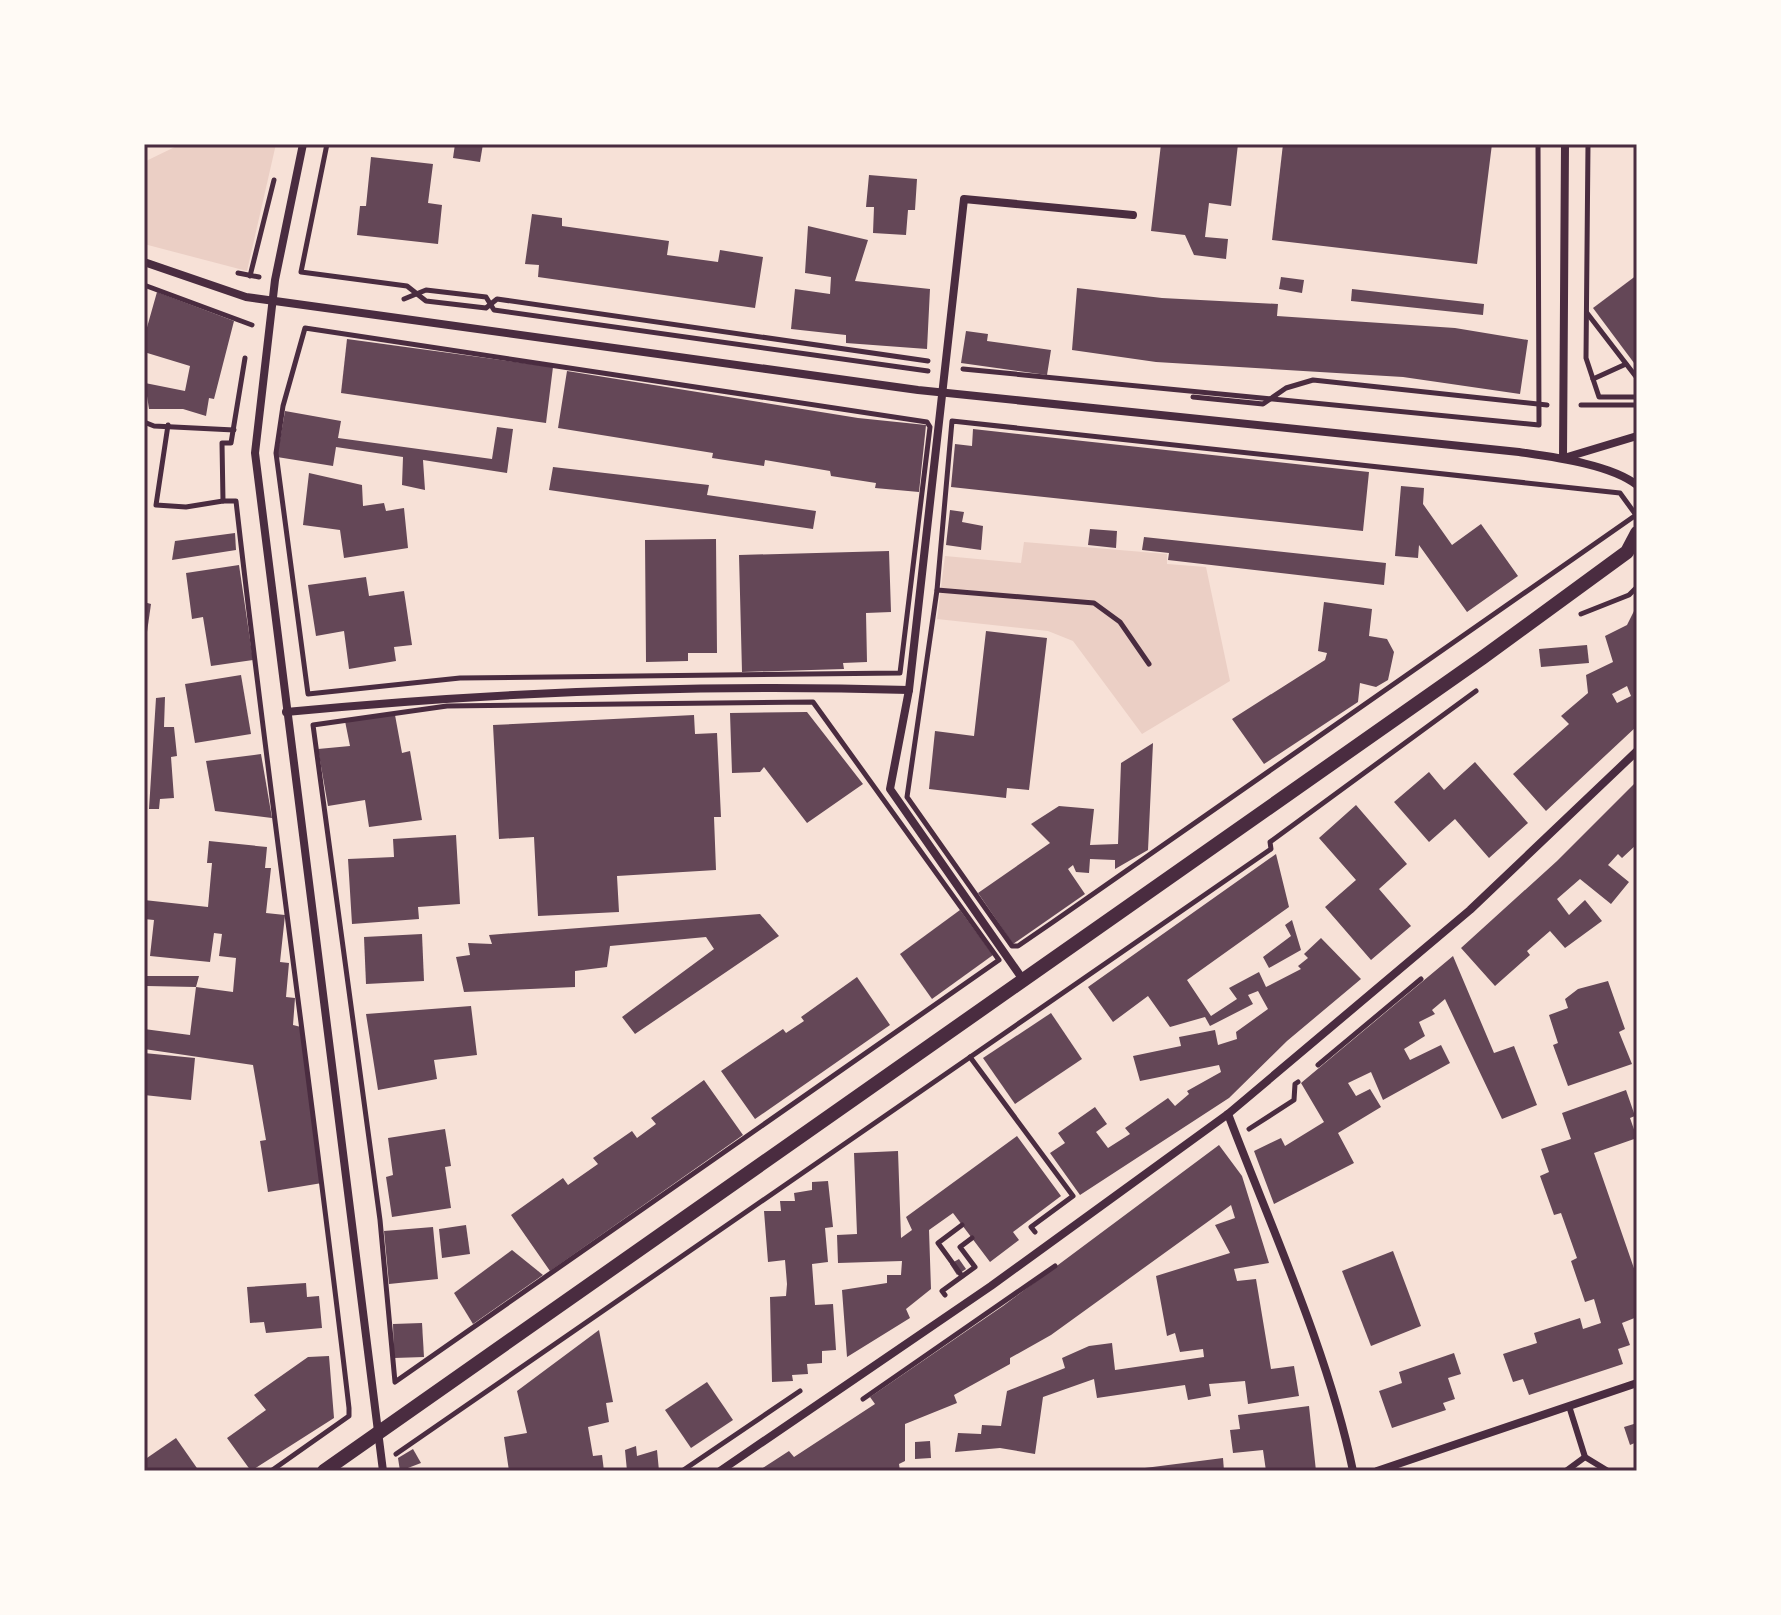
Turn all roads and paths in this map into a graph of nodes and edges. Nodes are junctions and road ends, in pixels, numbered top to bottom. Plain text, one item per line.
1 (303, 144) edge
2 (327, 144) edge
3 (1538, 144) edge
4 (1565, 144) edge
5 (1588, 144) edge
6 (277, 172) dead end
7 (1133, 215) dead end
8 (144, 262) edge
9 (250, 276) dead end
10 (144, 285) edge
11 (417, 294) junction
12 (390, 298) dead end
13 (273, 301) junction
14 (491, 304) junction
15 (1586, 313) junction
16 (249, 340) dead end
17 (931, 346) dead end
18 (246, 355) dead end
19 (922, 359) junction
20 (1626, 364) junction
21 (956, 368) dead end
22 (920, 369) junction
23 (943, 374) junction
24 (1637, 378) edge
25 (1593, 379) junction
26 (940, 392) junction
27 (1637, 397) edge
28 (1271, 398) junction
29 (1539, 405) junction
30 (1547, 405) dead end
31 (1589, 405) dead end
32 (1637, 405) edge
33 (144, 422) edge
34 (927, 422) dead end
35 (168, 425) junction
36 (232, 430) junction
37 (255, 432) junction
38 (1637, 436) edge
39 (1563, 458) junction
40 (1637, 485) edge
41 (223, 501) junction
42 (1637, 533) edge
43 (1632, 551) edge
44 (1637, 587) edge
45 (920, 589) junction
46 (937, 590) junction
47 (1568, 623) dead end
48 (1149, 664) dead end
49 (1483, 686) dead end
50 (909, 690) junction
51 (308, 694) dead end
52 (286, 712) junction
53 (1637, 751) edge
54 (1637, 946) edge
55 (997, 957) joint
56 (1024, 981) junction
57 (1637, 1026) edge
58 (970, 1057) junction
59 (1228, 1114) junction
60 (1075, 1204) dead end
61 (962, 1225) dead end
62 (1035, 1232) junction
63 (1028, 1237) dead end
64 (972, 1238) dead end
65 (1056, 1265) dead end
66 (983, 1269) dead end
67 (1043, 1274) dead end
68 (962, 1276) junction
69 (945, 1295) junction
70 (932, 1304) dead end
71 (1637, 1383) edge
72 (803, 1389) dead end
73 (1569, 1406) junction
74 (376, 1435) junction
75 (394, 1455) dead end
76 (1585, 1457) junction
77 (1381, 1470) edge
78 (271, 1471) edge
79 (324, 1471) edge
80 (383, 1471) edge
81 (682, 1471) edge
82 (720, 1471) edge
83 (1353, 1471) edge
84 (1566, 1471) edge
85 (1608, 1471) edge

1 - 13 street
2 - 11 path
3 - 29 path
4 - 39 street
5 - 15 path
6 - 9 path
7 - 23 street
8 - 13 street
10 - 16 path
11 - 12 path
11 - 14 path
11 - 14 path
13 - 26 street
13 - 37 street
14 - 19 path
14 - 22 path
15 - 20 path
15 - 25 path
17 - 19 path
18 - 36 path
19 - 22 path
20 - 24 path
20 - 25 path
21 - 28 path
22 - 23 path
23 - 26 street
23 - 28 path
25 - 27 path
26 - 39 street
26 - 45 street
28 - 29 path
28 - 29 path
29 - 30 path
31 - 32 path
33 - 35 path
34 - 51 path
35 - 36 path
35 - 41 path
36 - 37 path
36 - 41 path
37 - 52 street
38 - 39 street
39 - 40 street
41 - 78 path
42 - 43 street
43 - 56 street
44 - 47 path
45 - 46 path
45 - 50 street
46 - 46 path
46 - 48 path
49 - 58 path
50 - 52 street
50 - 56 street
52 - 74 street
53 - 59 street
54 - 57 path
55 - 55 path
56 - 74 street
58 - 62 path
58 - 75 path
59 - 82 street
59 - 83 street
60 - 62 path
61 - 68 path
62 - 63 path
64 - 68 path
65 - 67 path
66 - 69 path
68 - 69 path
69 - 70 path
71 - 73 street
72 - 81 path
73 - 76 lane
73 - 77 street
74 - 79 street
74 - 80 street
76 - 84 lane
76 - 85 lane

